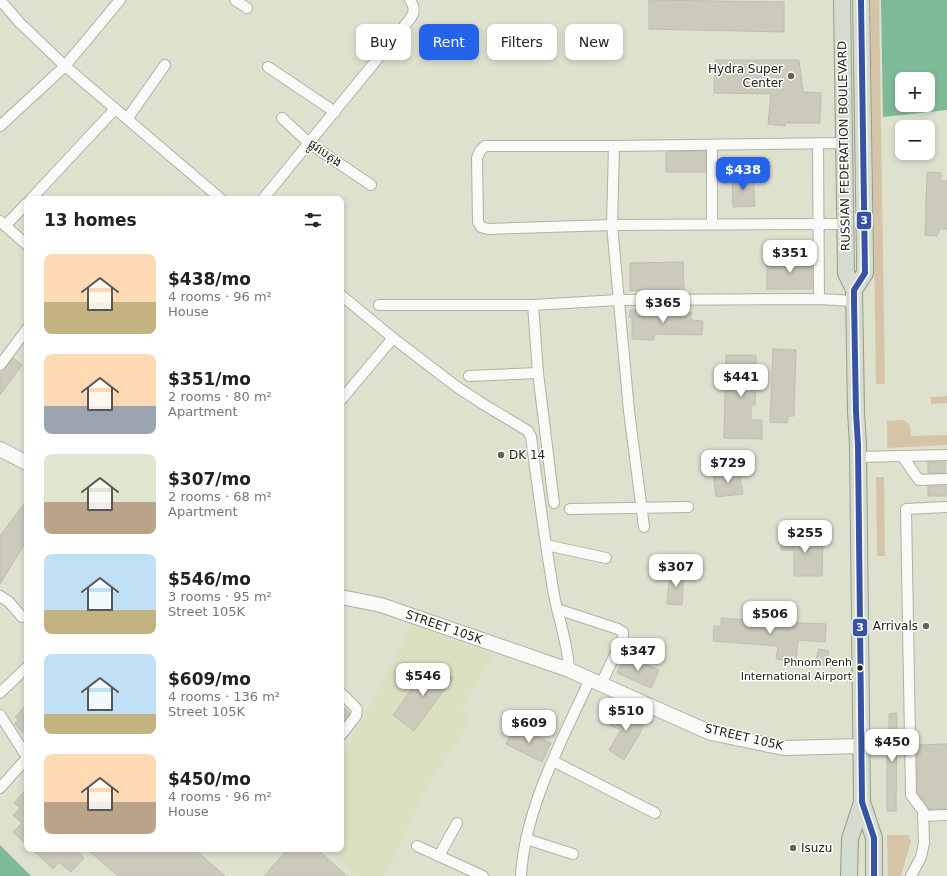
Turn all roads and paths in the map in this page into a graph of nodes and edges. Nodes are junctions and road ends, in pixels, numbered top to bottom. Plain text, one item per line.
1 (0, 0) edge
2 (120, 0) edge
3 (235, 0) edge
4 (410, 0) edge
5 (842, 0) edge
6 (861, 0) edge
7 (247, 8) dead end
8 (165, 65) dead end
9 (65, 66) junction
10 (268, 67) dead end
11 (115, 109) junction
12 (335, 112) junction
13 (282, 118) dead end
14 (127, 119) junction
15 (0, 126) edge
16 (309, 143) junction
17 (818, 143) junction
18 (844, 143) junction
19 (712, 145) junction
20 (614, 146) junction
21 (371, 185) dead end
22 (34, 196) edge
23 (217, 196) edge
24 (265, 196) edge
25 (24, 206) edge
26 (2, 224) edge
27 (712, 224) junction
28 (818, 224) junction
29 (845, 224) junction
30 (612, 225) junction
31 (24, 242) edge
32 (854, 296) junction
33 (344, 297) edge
34 (618, 300) junction
35 (819, 300) junction
36 (379, 304) dead end
37 (533, 305) junction
38 (24, 333) edge
39 (393, 338) junction
40 (0, 366) edge
41 (538, 373) junction
42 (469, 376) dead end
43 (344, 396) edge
44 (0, 449) edge
45 (944, 455) edge
46 (902, 456) junction
47 (858, 458) junction
48 (24, 461) edge
49 (944, 479) edge
50 (554, 503) dead end
51 (641, 507) junction
52 (688, 507) dead end
53 (570, 508) dead end
54 (947, 508) edge
55 (644, 527) dead end
56 (546, 545) junction
57 (606, 558) dead end
58 (0, 596) edge
59 (344, 599) edge
60 (557, 609) junction
61 (22, 617) dead end
62 (24, 670) edge
63 (569, 670) junction
64 (596, 681) junction
65 (0, 693) edge
66 (344, 696) edge
67 (0, 715) edge
68 (344, 731) edge
69 (861, 746) junction
70 (24, 753) edge
71 (24, 761) edge
72 (553, 761) junction
73 (0, 788) edge
74 (862, 802) junction
75 (655, 813) dead end
76 (923, 816) junction
77 (947, 816) edge
78 (457, 823) dead end
79 (526, 839) junction
80 (417, 846) dead end
81 (573, 854) dead end
82 (439, 856) junction
83 (484, 876) edge
84 (521, 876) edge
85 (849, 876) edge
86 (874, 876) edge
87 (911, 876) edge

1 - 9 street
2 - 9 street
3 - 7 street
4 - 12 street
5 - 18 highway, RUSSIAN FEDERATION BOULEVARD
6 - 32 highway, RUSSIAN FEDERATION BOULEVARD
8 - 14 street
9 - 11 street
9 - 15 street
10 - 12 street
11 - 14 street
11 - 22 street
12 - 16 street
13 - 16 street, ផ្លូវបេតុង
14 - 23 street
16 - 21 street, ផ្លូវបេតុង
16 - 24 street
17 - 18 street
17 - 19 street
17 - 28 street
18 - 29 highway, RUSSIAN FEDERATION BOULEVARD
19 - 20 street
19 - 27 street
20 - 30 street
20 - 30 street
25 - 26 street
26 - 31 street
27 - 28 street
27 - 30 street
28 - 29 street
28 - 35 street
29 - 32 highway, RUSSIAN FEDERATION BOULEVARD
30 - 34 street
32 - 35 street
32 - 47 highway, RUSSIAN FEDERATION BOULEVARD
33 - 39 street
34 - 35 street
34 - 37 street
34 - 51 street
36 - 37 street
37 - 41 street
38 - 40 street
39 - 43 street
39 - 56 street
41 - 42 street
41 - 50 street
44 - 48 main road
45 - 46 street
46 - 47 street
46 - 49 street
47 - 69 highway, RUSSIAN FEDERATION BOULEVARD
51 - 52 street
51 - 53 street
51 - 55 street
54 - 76 street
56 - 57 street
56 - 60 street
58 - 61 street
59 - 63 main road, STREET 105K
60 - 63 street
60 - 64 street
62 - 65 street
63 - 64 main road, STREET 105K
64 - 69 main road, STREET 105K
64 - 72 street
66 - 68 street
67 - 70 street
69 - 74 highway, RUSSIAN FEDERATION BOULEVARD
71 - 73 street
72 - 75 street
72 - 79 street
74 - 85 highway, RUSSIAN FEDERATION BOULEVARD
74 - 86 highway, RUSSIAN FEDERATION BOULEVARD
76 - 77 street
76 - 87 street
78 - 82 street
79 - 81 street
79 - 84 street
80 - 82 street
82 - 83 street

